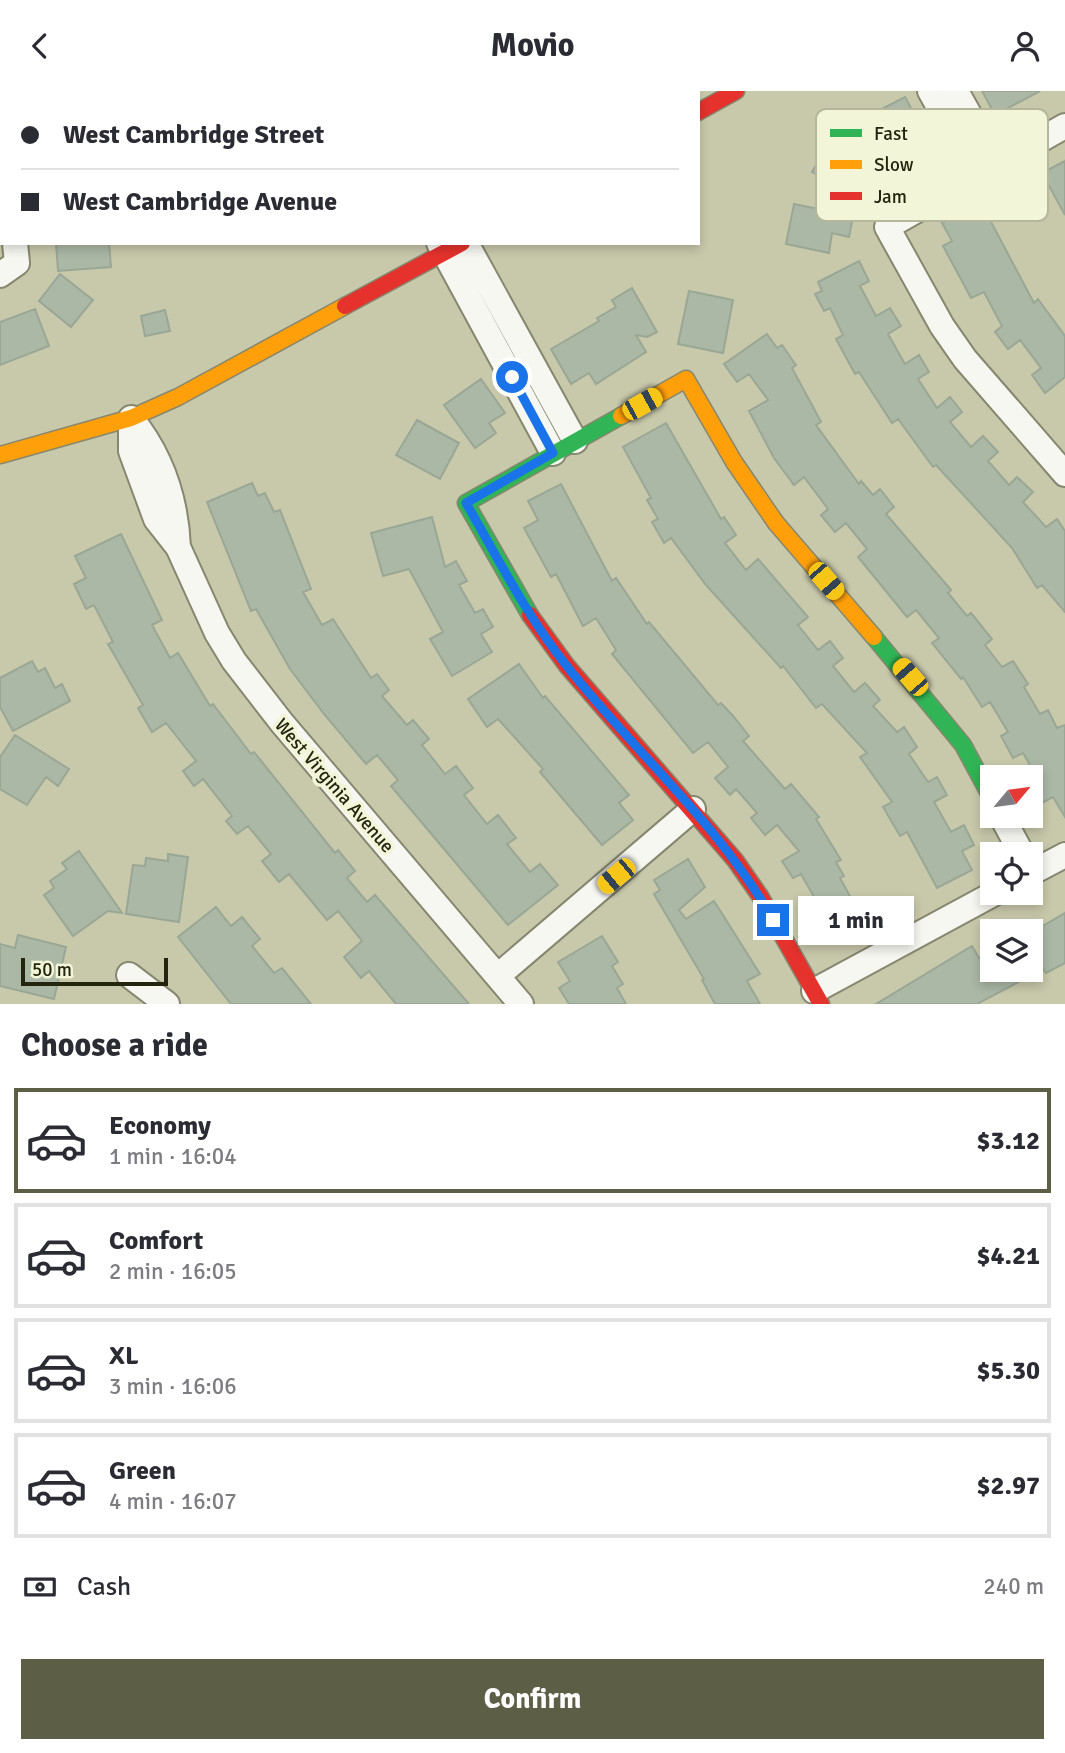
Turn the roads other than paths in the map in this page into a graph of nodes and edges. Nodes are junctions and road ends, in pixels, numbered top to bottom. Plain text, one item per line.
1 (736, 91) edge
2 (930, 91) edge
3 (956, 91) edge
4 (940, 109) edge
5 (966, 109) edge
6 (700, 111) edge
7 (1065, 125) edge
8 (1048, 134) edge
9 (897, 221) edge
10 (453, 246) edge
11 (131, 418) junction
12 (575, 441) junction
13 (553, 453) junction
14 (0, 456) edge
15 (1065, 474) edge
16 (980, 777) edge
17 (694, 809) junction
18 (1065, 855) edge
19 (1043, 863) edge
20 (980, 902) edge
21 (129, 975) dead end
22 (499, 975) junction
23 (817, 998) edge
24 (167, 1004) edge
25 (521, 1004) edge

1 - 6 street
2 - 4 street
3 - 5 street
7 - 8 street
9 - 15 street
10 - 11 street
10 - 12 street
10 - 13 street
11 - 14 street
11 - 22 street, West Virginia Avenue
12 - 13 street
12 - 16 street
13 - 17 street
17 - 22 street
17 - 23 street
18 - 19 street
20 - 23 street
21 - 24 street
22 - 25 street, West Virginia Avenue

